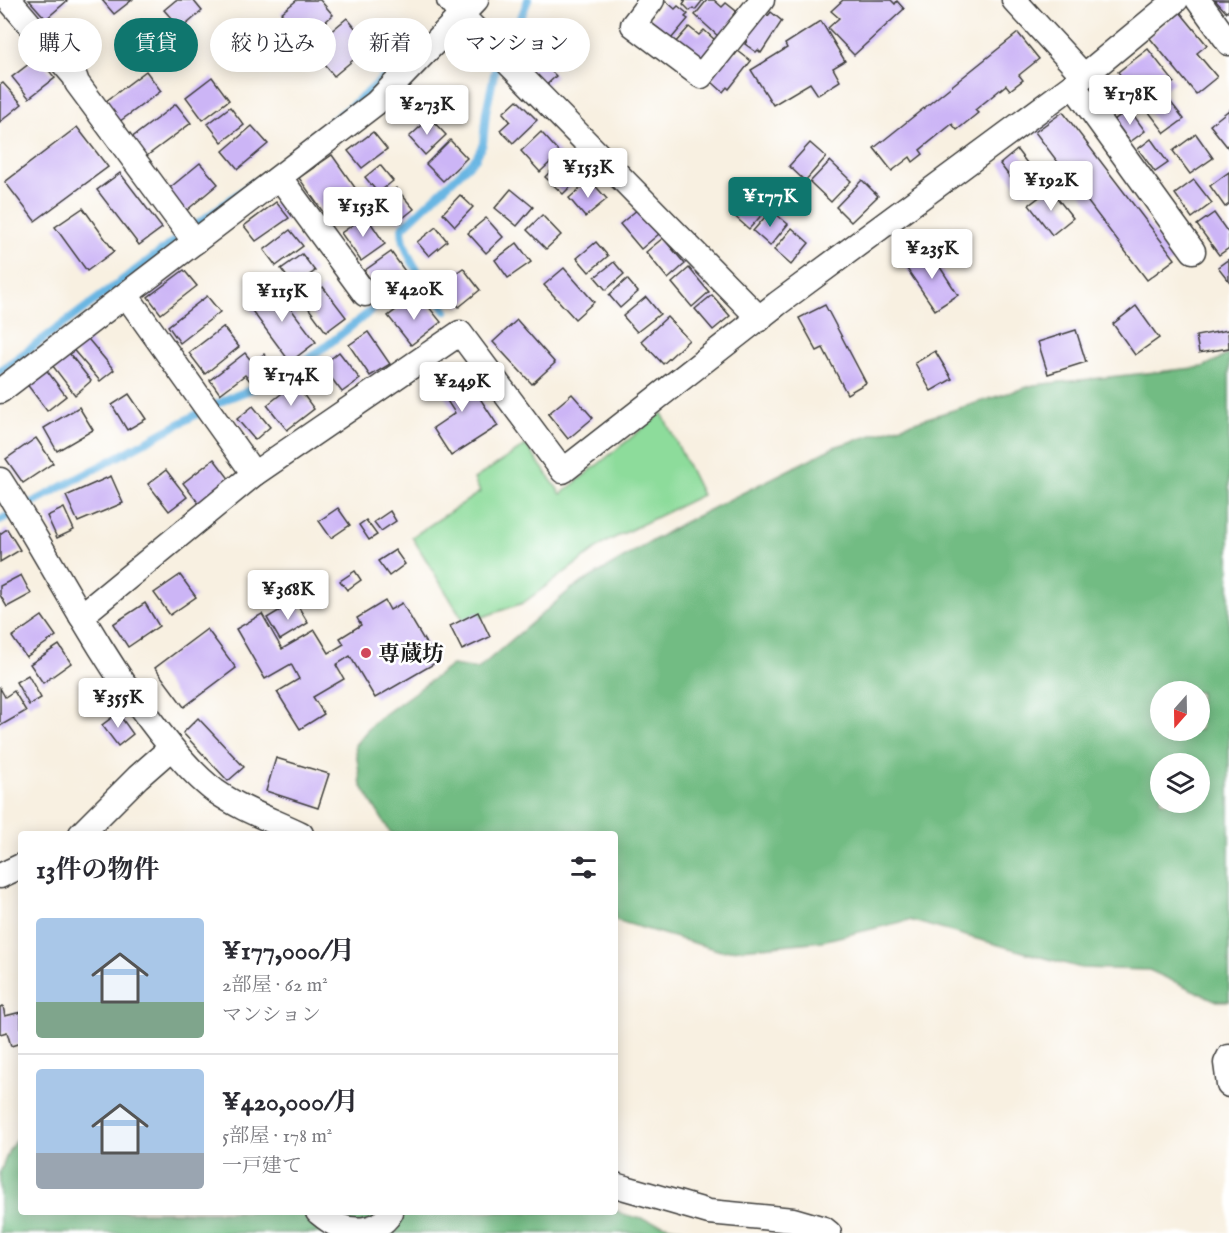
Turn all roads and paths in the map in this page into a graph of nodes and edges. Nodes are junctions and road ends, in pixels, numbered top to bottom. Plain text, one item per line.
1 (9, 0) edge
2 (652, 0) edge
3 (762, 0) edge
4 (1014, 0) edge
5 (1176, 0) edge
6 (1198, 0) edge
7 (462, 5) edge
8 (1229, 43) edge
9 (1079, 81) junction
10 (280, 178) junction
11 (195, 242) junction
12 (1193, 251) dead end
13 (364, 294) dead end
14 (126, 295) junction
15 (760, 319) junction
16 (0, 391) edge
17 (254, 474) junction
18 (0, 480) edge
19 (81, 615) junction
20 (171, 748) junction
21 (84, 831) edge
22 (294, 831) edge
23 (18, 867) edge
24 (0, 876) edge
25 (1229, 1057) edge
26 (1229, 1084) edge
27 (618, 1186) edge
28 (322, 1215) edge
29 (390, 1215) edge
30 (829, 1233) edge

1 - 11 street
2 - 3 street
4 - 9 street
5 - 9 street
6 - 8 street
7 - 10 street
7 - 15 street
9 - 12 street
9 - 15 street
10 - 11 street
10 - 13 street
11 - 14 street
14 - 16 street
14 - 17 street
15 - 17 street
17 - 19 street
18 - 19 street
19 - 20 street
20 - 21 street
20 - 22 street
23 - 24 street
25 - 26 street
27 - 30 street
28 - 29 street

